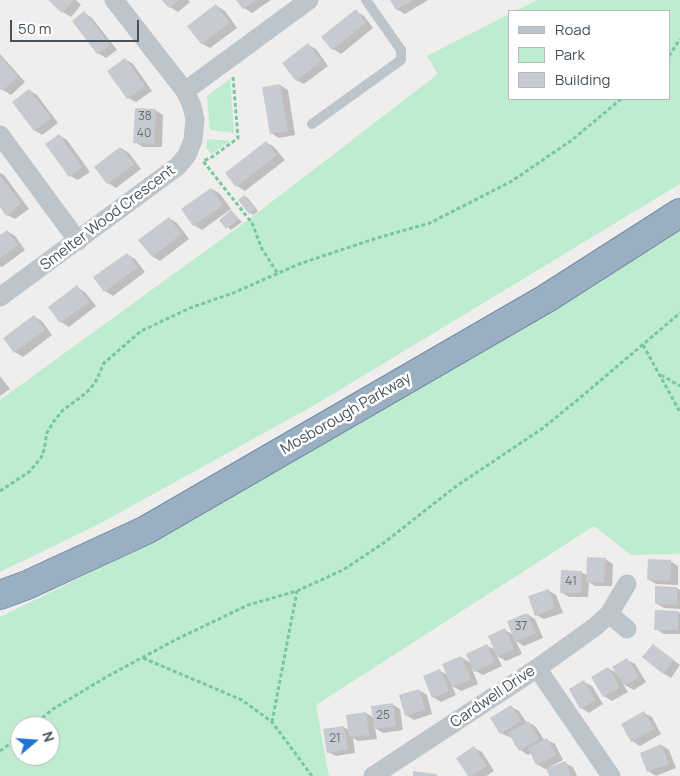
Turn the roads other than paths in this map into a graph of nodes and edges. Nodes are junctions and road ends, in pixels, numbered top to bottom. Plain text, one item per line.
1 (114, 0) edge
2 (309, 0) edge
3 (366, 0) edge
4 (185, 91) junction
5 (312, 124) dead end
6 (0, 136) edge
7 (680, 213) edge
8 (78, 241) junction
9 (0, 298) edge
10 (628, 584) dead end
11 (0, 595) edge
12 (609, 614) junction
13 (627, 629) dead end
14 (537, 668) junction
15 (373, 776) edge
16 (611, 776) edge

1 - 4 street, Smelter Wood Crescent
2 - 4 street
3 - 5 lane
4 - 8 street, Smelter Wood Crescent
6 - 8 street
7 - 11 highway, Mosborough Parkway
8 - 9 street, Smelter Wood Crescent
10 - 12 street, Cardwell Drive
12 - 13 street
12 - 14 street, Cardwell Drive
14 - 15 street, Cardwell Drive
14 - 16 street

